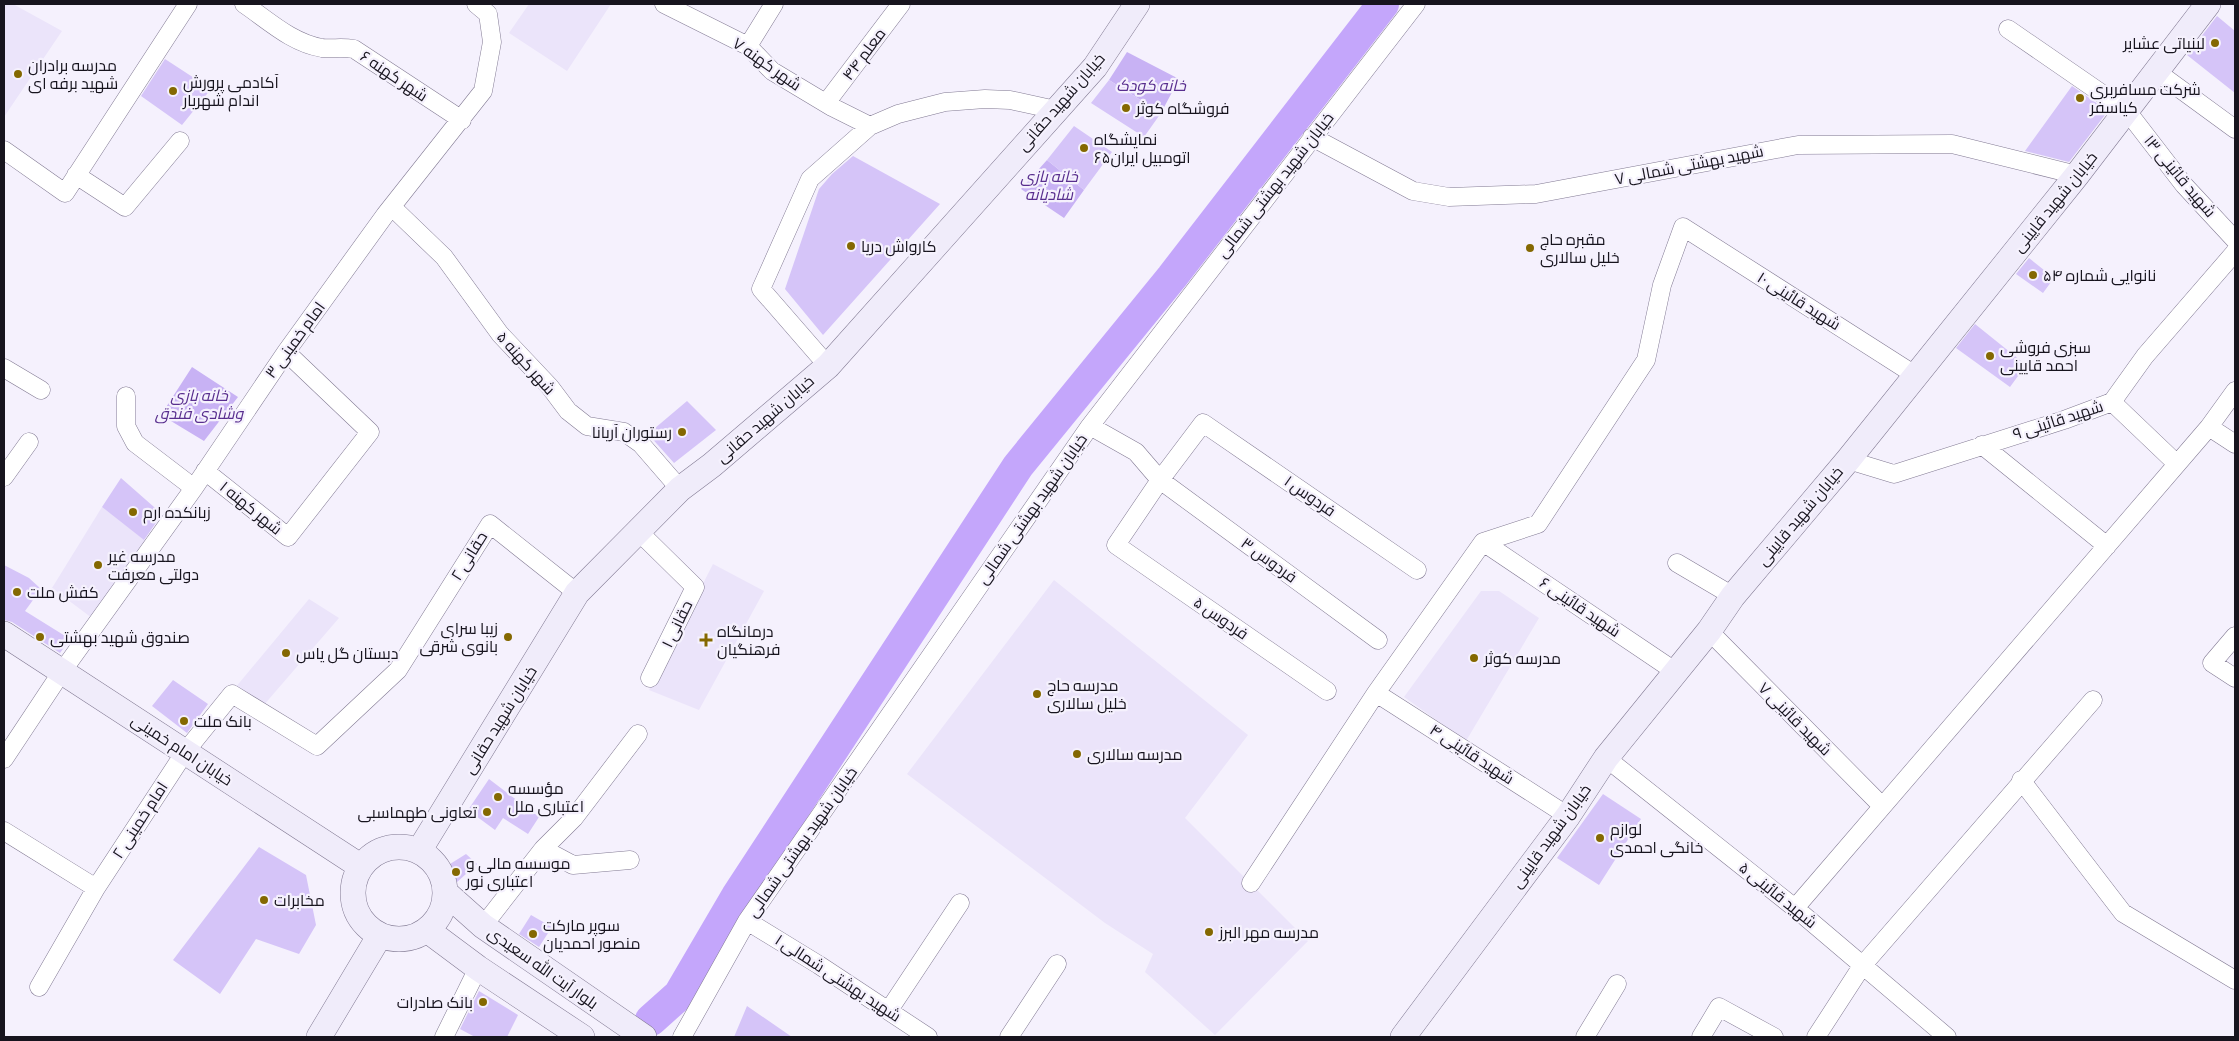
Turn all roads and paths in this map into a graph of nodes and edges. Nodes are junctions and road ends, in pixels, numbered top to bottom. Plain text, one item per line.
1 (188, 4) edge
2 (244, 4) edge
3 (476, 4) edge
4 (664, 4) edge
5 (774, 4) edge
6 (901, 4) edge
7 (1137, 4) edge
8 (1416, 4) edge
9 (2208, 4) edge
10 (2008, 29) dead end
11 (748, 46) junction
12 (2157, 72) junction
13 (826, 103) junction
14 (1056, 110) junction
15 (2127, 111) junction
16 (462, 120) junction
17 (870, 126) junction
18 (2235, 129) edge
19 (1312, 137) junction
20 (180, 141) dead end
21 (4, 150) edge
22 (76, 175) junction
23 (2077, 175) junction
24 (392, 207) junction
25 (2235, 240) edge
26 (2235, 252) edge
27 (286, 352) junction
28 (828, 366) junction
29 (4, 368) edge
30 (1915, 375) junction
31 (42, 390) dead end
32 (2235, 391) edge
33 (126, 396) dead end
34 (2112, 402) junction
35 (1090, 426) junction
36 (2209, 427) junction
37 (29, 442) dead end
38 (2235, 444) edge
39 (1982, 445) junction
40 (1848, 460) junction
41 (2177, 464) junction
42 (205, 471) junction
43 (4, 478) edge
44 (1160, 480) junction
45 (194, 488) junction
46 (680, 489) junction
47 (638, 531) junction
48 (1483, 542) junction
49 (2107, 546) junction
50 (1678, 562) dead end
51 (1417, 570) dead end
52 (578, 593) junction
53 (1733, 596) junction
54 (1709, 631) junction
55 (4, 634) edge
56 (2235, 636) edge
57 (1378, 640) dead end
58 (1676, 672) junction
59 (61, 673) junction
60 (650, 678) dead end
61 (2235, 678) edge
62 (386, 682) joint
63 (1327, 692) dead end
64 (1376, 693) junction
65 (2093, 700) dead end
66 (638, 734) dead end
67 (185, 752) junction
68 (1606, 758) junction
69 (4, 759) edge
70 (2021, 780) junction
71 (1882, 806) junction
72 (1568, 816) junction
73 (4, 831) edge
74 (543, 849) junction
75 (419, 851) junction
76 (630, 860) dead end
77 (360, 866) junction
78 (1251, 883) dead end
79 (96, 888) junction
80 (446, 893) junction
81 (960, 903) dead end
82 (1795, 908) junction
83 (747, 921) junction
84 (483, 926) junction
85 (427, 930) junction
86 (380, 935) junction
87 (1057, 964) dead end
88 (1862, 966) junction
89 (478, 968) junction
90 (2235, 980) edge
91 (1617, 984) dead end
92 (39, 987) dead end
93 (889, 1010) junction
94 (577, 1035) edge
95 (319, 1037) edge
96 (444, 1037) edge
97 (644, 1037) edge
98 (682, 1037) edge
99 (928, 1037) edge
100 (1009, 1037) edge
101 (1402, 1037) edge
102 (1585, 1037) edge
103 (1701, 1037) edge
104 (1774, 1037) edge
105 (1816, 1037) edge
106 (1947, 1037) edge

1 - 22 street
2 - 16 street, شهر کهنه ۶
3 - 16 street, امام خمینی ۳
4 - 11 street, شهر کهنه ۷
5 - 11 street
6 - 13 street, معلم ۴۴
7 - 14 main road, خیابان شهید حقانی
8 - 19 street, خیابان شهید بهشتی شمالی
9 - 12 main road, خیابان شهید قایینی
10 - 15 street, شهید قائینی ۱۳
11 - 13 street, شهر کهنه ۷
12 - 15 main road, خیابان شهید قایینی
12 - 18 street
13 - 17 street, شهر کهنه ۷
14 - 17 street
14 - 28 main road, خیابان شهید حقانی
15 - 23 main road, خیابان شهید قایینی
15 - 25 street, شهید قائینی ۱۳
16 - 24 street, امام خمینی ۳
17 - 28 street
19 - 23 street, شهید بهشتی شمالی ۷
19 - 35 street, خیابان شهید بهشتی شمالی
20 - 22 street
21 - 22 street
23 - 30 main road, خیابان شهید قایینی
24 - 27 street, امام خمینی ۳
24 - 46 street, شهر کهنه ۵
26 - 34 street, شهید قائینی ۹
27 - 42 street, امام خمینی ۳
27 - 42 street, شهر کهنه ۱
28 - 46 main road, خیابان شهید حقانی
29 - 31 street
30 - 40 main road, خیابان شهید قایینی
30 - 48 street, شهید قائینی ۱۰
32 - 36 street
33 - 45 street
34 - 39 street, شهید قائینی ۹
34 - 41 street
35 - 44 street, فردوس ۳
35 - 83 street, خیابان شهید بهشتی شمالی
36 - 38 street
36 - 41 street
37 - 43 street
39 - 40 street, شهید قائینی ۹
39 - 49 street
40 - 53 main road, خیابان شهید قایینی
41 - 49 street
42 - 45 street, امام خمینی ۳
44 - 51 street, فردوس ۱
44 - 57 street, فردوس ۳
44 - 63 street, فردوس ۵
45 - 59 street, امام خمینی ۳
46 - 47 main road, خیابان شهید حقانی
47 - 52 main road, خیابان شهید حقانی
47 - 60 street, حقانی ۱
48 - 58 street, شهید قائینی ۶
48 - 64 street
49 - 71 street
50 - 53 street
52 - 62 street, حقانی ۲
52 - 75 main road, خیابان شهید حقانی
53 - 54 main road, خیابان شهید قایینی
54 - 58 main road, خیابان شهید قایینی
54 - 71 street, شهید قائینی ۷
55 - 59 main road, خیابان امام خمینی
56 - 61 street
58 - 68 main road, خیابان شهید قایینی
59 - 67 main road, خیابان امام خمینی
59 - 69 street, امام خمینی ۳
62 - 67 street, امام خمینی ۲
64 - 72 street, شهید قائینی ۴
64 - 78 street
65 - 70 street
66 - 74 street
67 - 77 main road, خیابان امام خمینی
67 - 79 street, امام خمینی ۲
68 - 72 main road, خیابان شهید قایینی
68 - 82 street, شهید قائینی ۵
70 - 88 street
70 - 90 street
71 - 82 street
72 - 101 main road, خیابان شهید قایینی
73 - 79 street
74 - 76 street
74 - 84 street
75 - 77 main road
75 - 80 main road
77 - 86 main road
79 - 92 street, امام خمینی ۲
80 - 84 main road, بلوار آیت الله سعیدی
80 - 85 main road
81 - 93 street
82 - 88 street, شهید قائینی ۵
83 - 93 street, شهید بهشتی شمالی ۱
83 - 98 street, خیابان شهید بهشتی شمالی
84 - 97 main road, بلوار آیت الله سعیدی
85 - 86 main road
85 - 89 main road
86 - 95 main road
87 - 100 street
88 - 105 street
88 - 106 street, شهید قائینی ۵
89 - 94 main road
89 - 96 street
91 - 102 street
93 - 99 street, شهید بهشتی شمالی ۱
103 - 104 street

